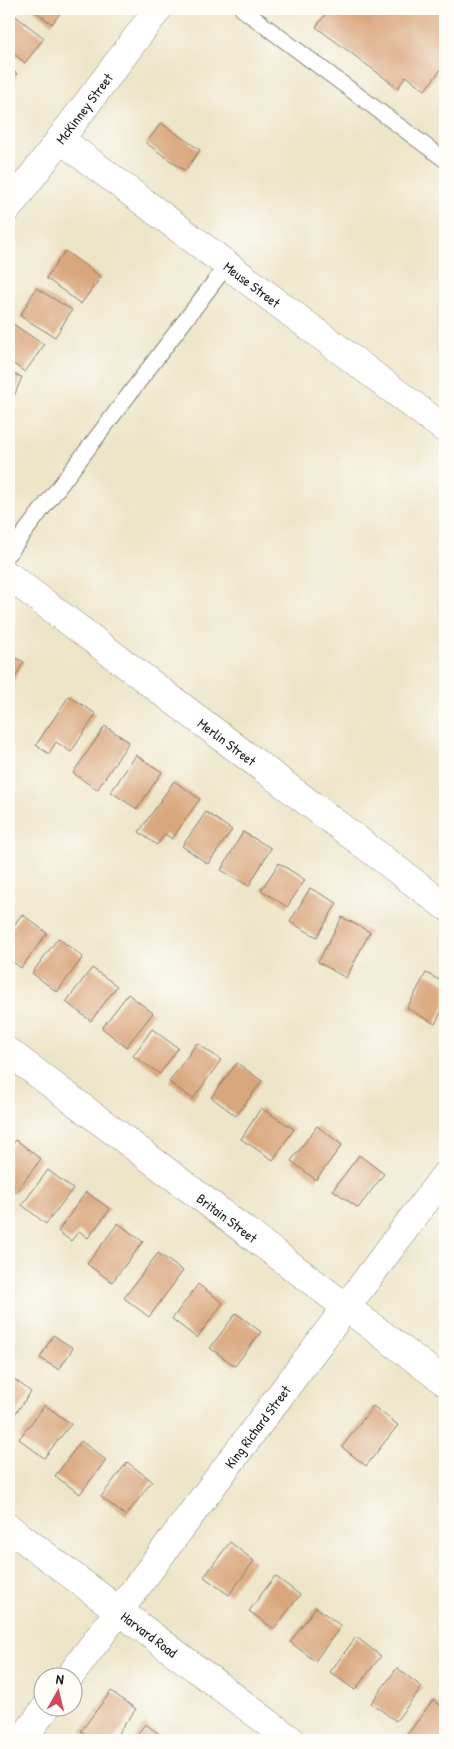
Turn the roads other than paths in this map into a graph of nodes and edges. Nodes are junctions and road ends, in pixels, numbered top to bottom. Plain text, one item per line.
1 (158, 9) edge
2 (242, 9) edge
3 (60, 139) junction
4 (445, 160) edge
5 (9, 207) edge
6 (227, 265) junction
7 (445, 429) edge
8 (9, 554) edge
9 (9, 576) edge
10 (445, 906) edge
11 (9, 1052) edge
12 (445, 1175) edge
13 (346, 1307) junction
14 (445, 1382) edge
15 (9, 1528) edge
16 (119, 1611) junction
17 (78, 1666) edge
18 (40, 1716) edge
19 (22, 1740) edge
20 (291, 1740) edge

1 - 3 street, McKinney Street
2 - 4 lane
3 - 5 street, McKinney Street
3 - 6 street, Meuse Street
6 - 7 street, Meuse Street
6 - 8 lane
9 - 10 street, Merlin Street
11 - 13 street, Britain Street
12 - 13 street, King Richard Street
13 - 14 street, Britain Street
13 - 16 street, King Richard Street
15 - 16 street, Harvard Road
16 - 17 street, King Richard Street
16 - 20 street, Harvard Road
18 - 19 street

